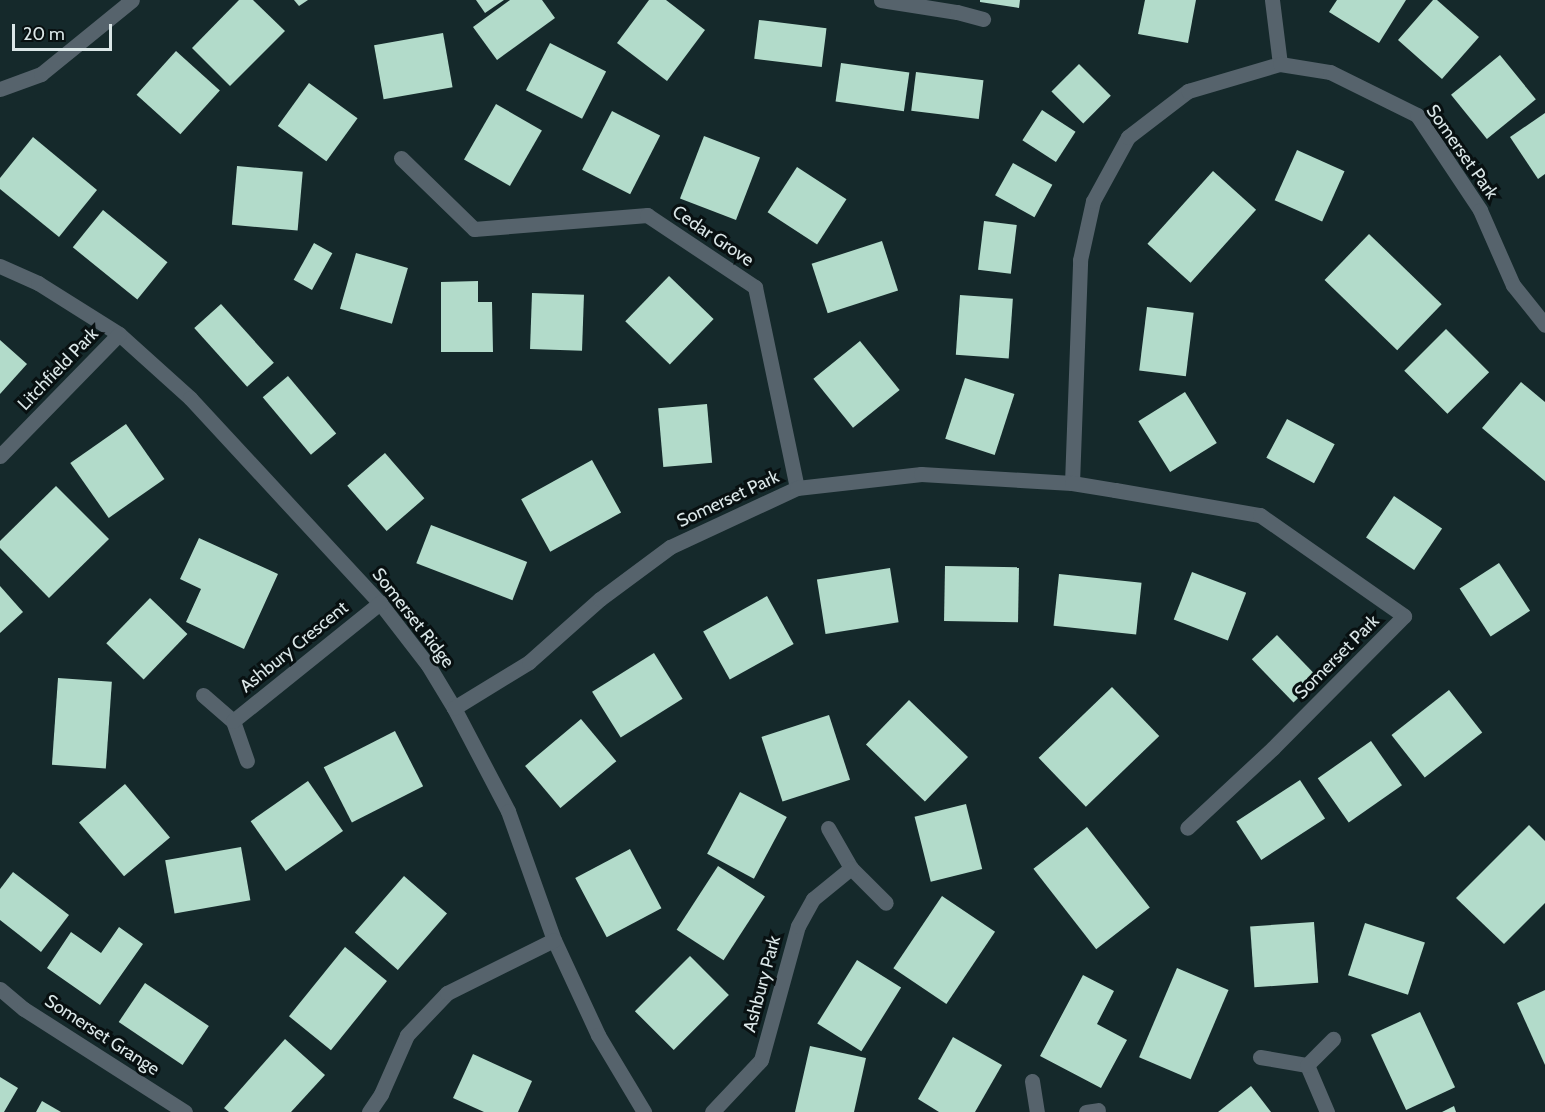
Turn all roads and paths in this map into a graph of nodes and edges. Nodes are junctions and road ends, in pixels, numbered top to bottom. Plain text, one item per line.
1 (132, 0) edge
2 (881, 0) edge
3 (1272, 0) edge
4 (909, 2) edge
5 (983, 19) dead end
6 (1280, 64) junction
7 (0, 90) edge
8 (401, 158) dead end
9 (0, 266) edge
10 (1545, 325) edge
11 (120, 334) junction
12 (0, 456) edge
13 (1072, 483) junction
14 (797, 489) junction
15 (380, 603) junction
16 (202, 695) dead end
17 (454, 708) junction
18 (233, 721) junction
19 (247, 761) dead end
20 (828, 828) dead end
21 (1186, 828) dead end
22 (851, 867) junction
23 (886, 903) dead end
24 (554, 940) junction
25 (0, 989) edge
26 (1333, 1039) dead end
27 (1260, 1057) dead end
28 (1306, 1065) junction
29 (1032, 1081) dead end
30 (185, 1112) edge
31 (369, 1112) edge
32 (644, 1112) edge
33 (712, 1112) edge
34 (1037, 1112) edge
35 (1327, 1112) edge

1 - 7 street
2 - 4 street
3 - 6 street
4 - 5 street
6 - 10 street, Somerset Park
6 - 13 street, Somerset Park
8 - 14 street, Cedar Grove
9 - 11 street, Somerset Ridge
11 - 12 street, Litchfield Park
11 - 15 street, Somerset Ridge
13 - 14 street, Somerset Park
13 - 21 street, Somerset Park
14 - 17 street, Somerset Park
15 - 17 street, Somerset Ridge
15 - 18 street, Ashbury Crescent
16 - 18 street
17 - 24 street, Somerset Ridge
18 - 19 street
20 - 22 street
22 - 23 street
22 - 33 street, Ashbury Park
24 - 31 street
24 - 32 street, Somerset Ridge
25 - 30 street, Somerset Grange
26 - 28 street
27 - 28 street
28 - 35 street
29 - 34 street

